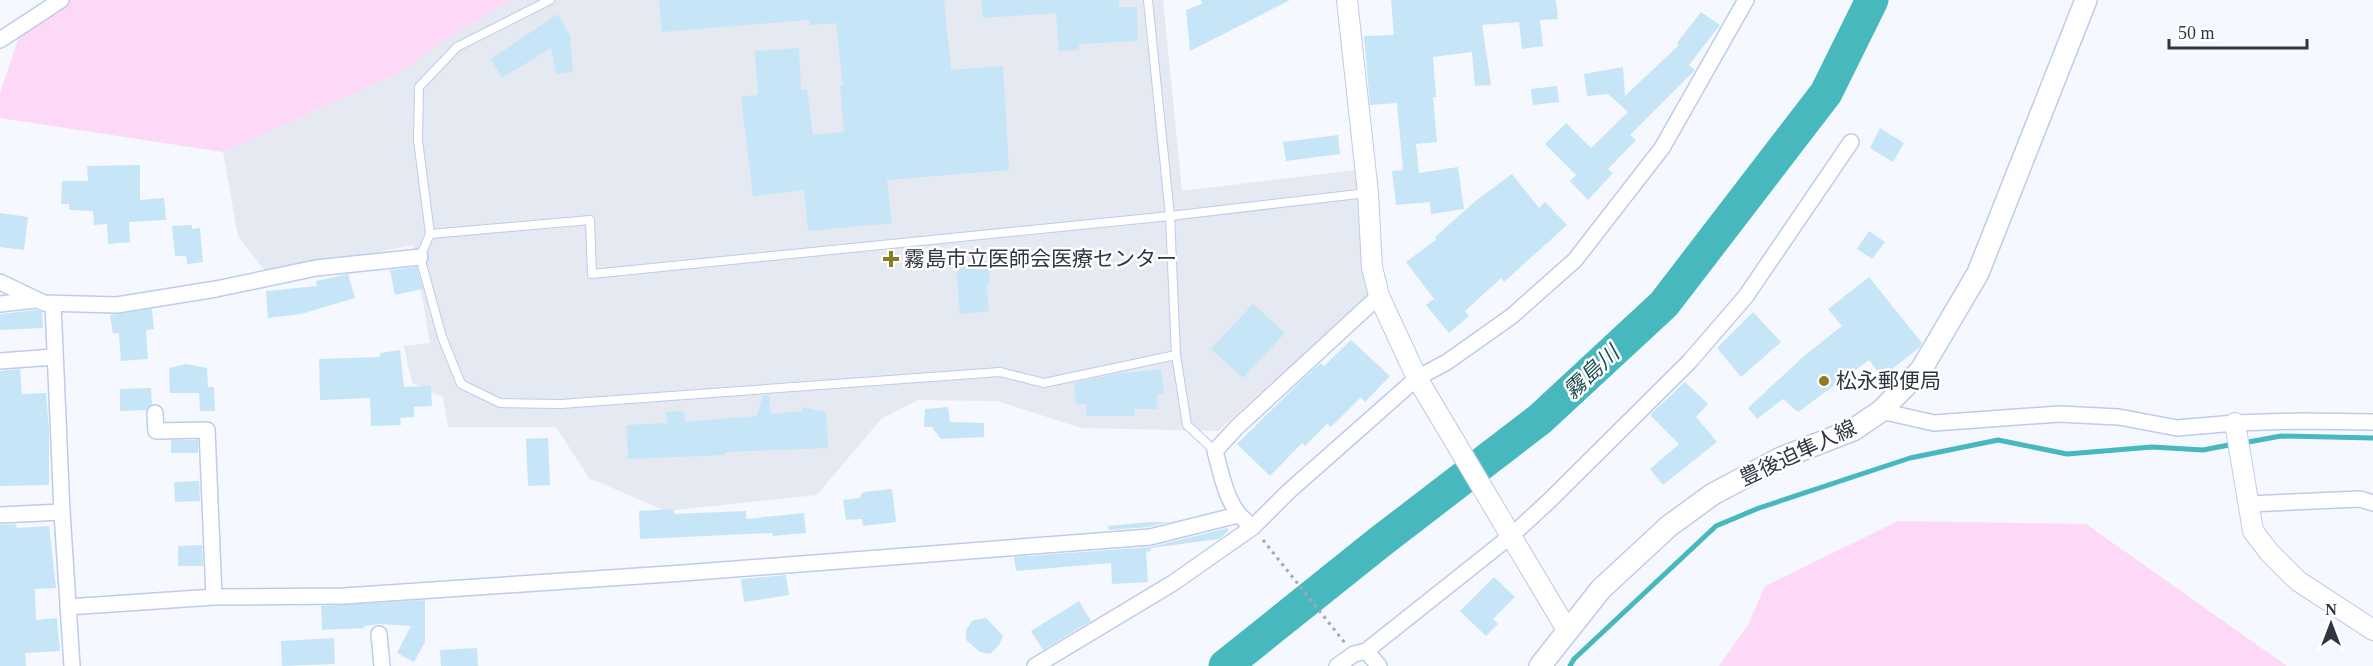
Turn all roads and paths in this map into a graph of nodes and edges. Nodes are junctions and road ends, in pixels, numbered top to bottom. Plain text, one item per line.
1 (61, 0) edge
2 (550, 0) edge
3 (1148, 0) edge
4 (1347, 0) edge
5 (1746, 0) edge
6 (2086, 0) edge
7 (0, 40) edge
8 (1851, 142) dead end
9 (1368, 193) junction
10 (1170, 216) junction
11 (430, 234) junction
12 (420, 257) junction
13 (0, 282) edge
14 (1379, 296) junction
15 (35, 300) junction
16 (0, 304) edge
17 (53, 304) junction
18 (1176, 355) junction
19 (54, 357) junction
20 (0, 361) edge
21 (1417, 378) junction
22 (1881, 411) junction
23 (156, 413) dead end
24 (2373, 422) edge
25 (2236, 427) junction
26 (1215, 451) junction
27 (2373, 503) edge
28 (2248, 504) junction
29 (62, 512) junction
30 (0, 515) edge
31 (1238, 515) junction
32 (1253, 526) junction
33 (1512, 535) junction
34 (214, 597) junction
35 (68, 607) junction
36 (1567, 630) junction
37 (2373, 630) edge
38 (379, 634) dead end
39 (1360, 652) junction
40 (72, 666) edge
41 (382, 666) edge
42 (1035, 666) edge
43 (1338, 666) edge
44 (1379, 666) edge
45 (1540, 666) edge

1 - 7 street
2 - 11 lane
3 - 10 lane
4 - 9 street
5 - 21 street
6 - 22 main road, 豊後迫隼人線
8 - 33 street
9 - 10 lane
9 - 14 street
10 - 11 lane
10 - 18 lane
11 - 12 lane
12 - 17 street
12 - 18 lane
13 - 15 street
14 - 21 street
14 - 26 street
15 - 16 street
15 - 17 street
17 - 19 street
18 - 26 lane
19 - 20 street
19 - 29 street
21 - 32 street
21 - 33 street
22 - 25 street
22 - 36 main road, 豊後迫隼人線
23 - 34 street
24 - 25 street
25 - 28 street
26 - 31 street
27 - 28 street
28 - 37 street
29 - 30 street
29 - 35 street
31 - 32 street
31 - 34 street
32 - 39 path
32 - 42 street
33 - 36 street
33 - 39 street
34 - 35 street
35 - 40 street
36 - 45 main road, 豊後迫隼人線
38 - 41 street
39 - 43 street
39 - 44 street

